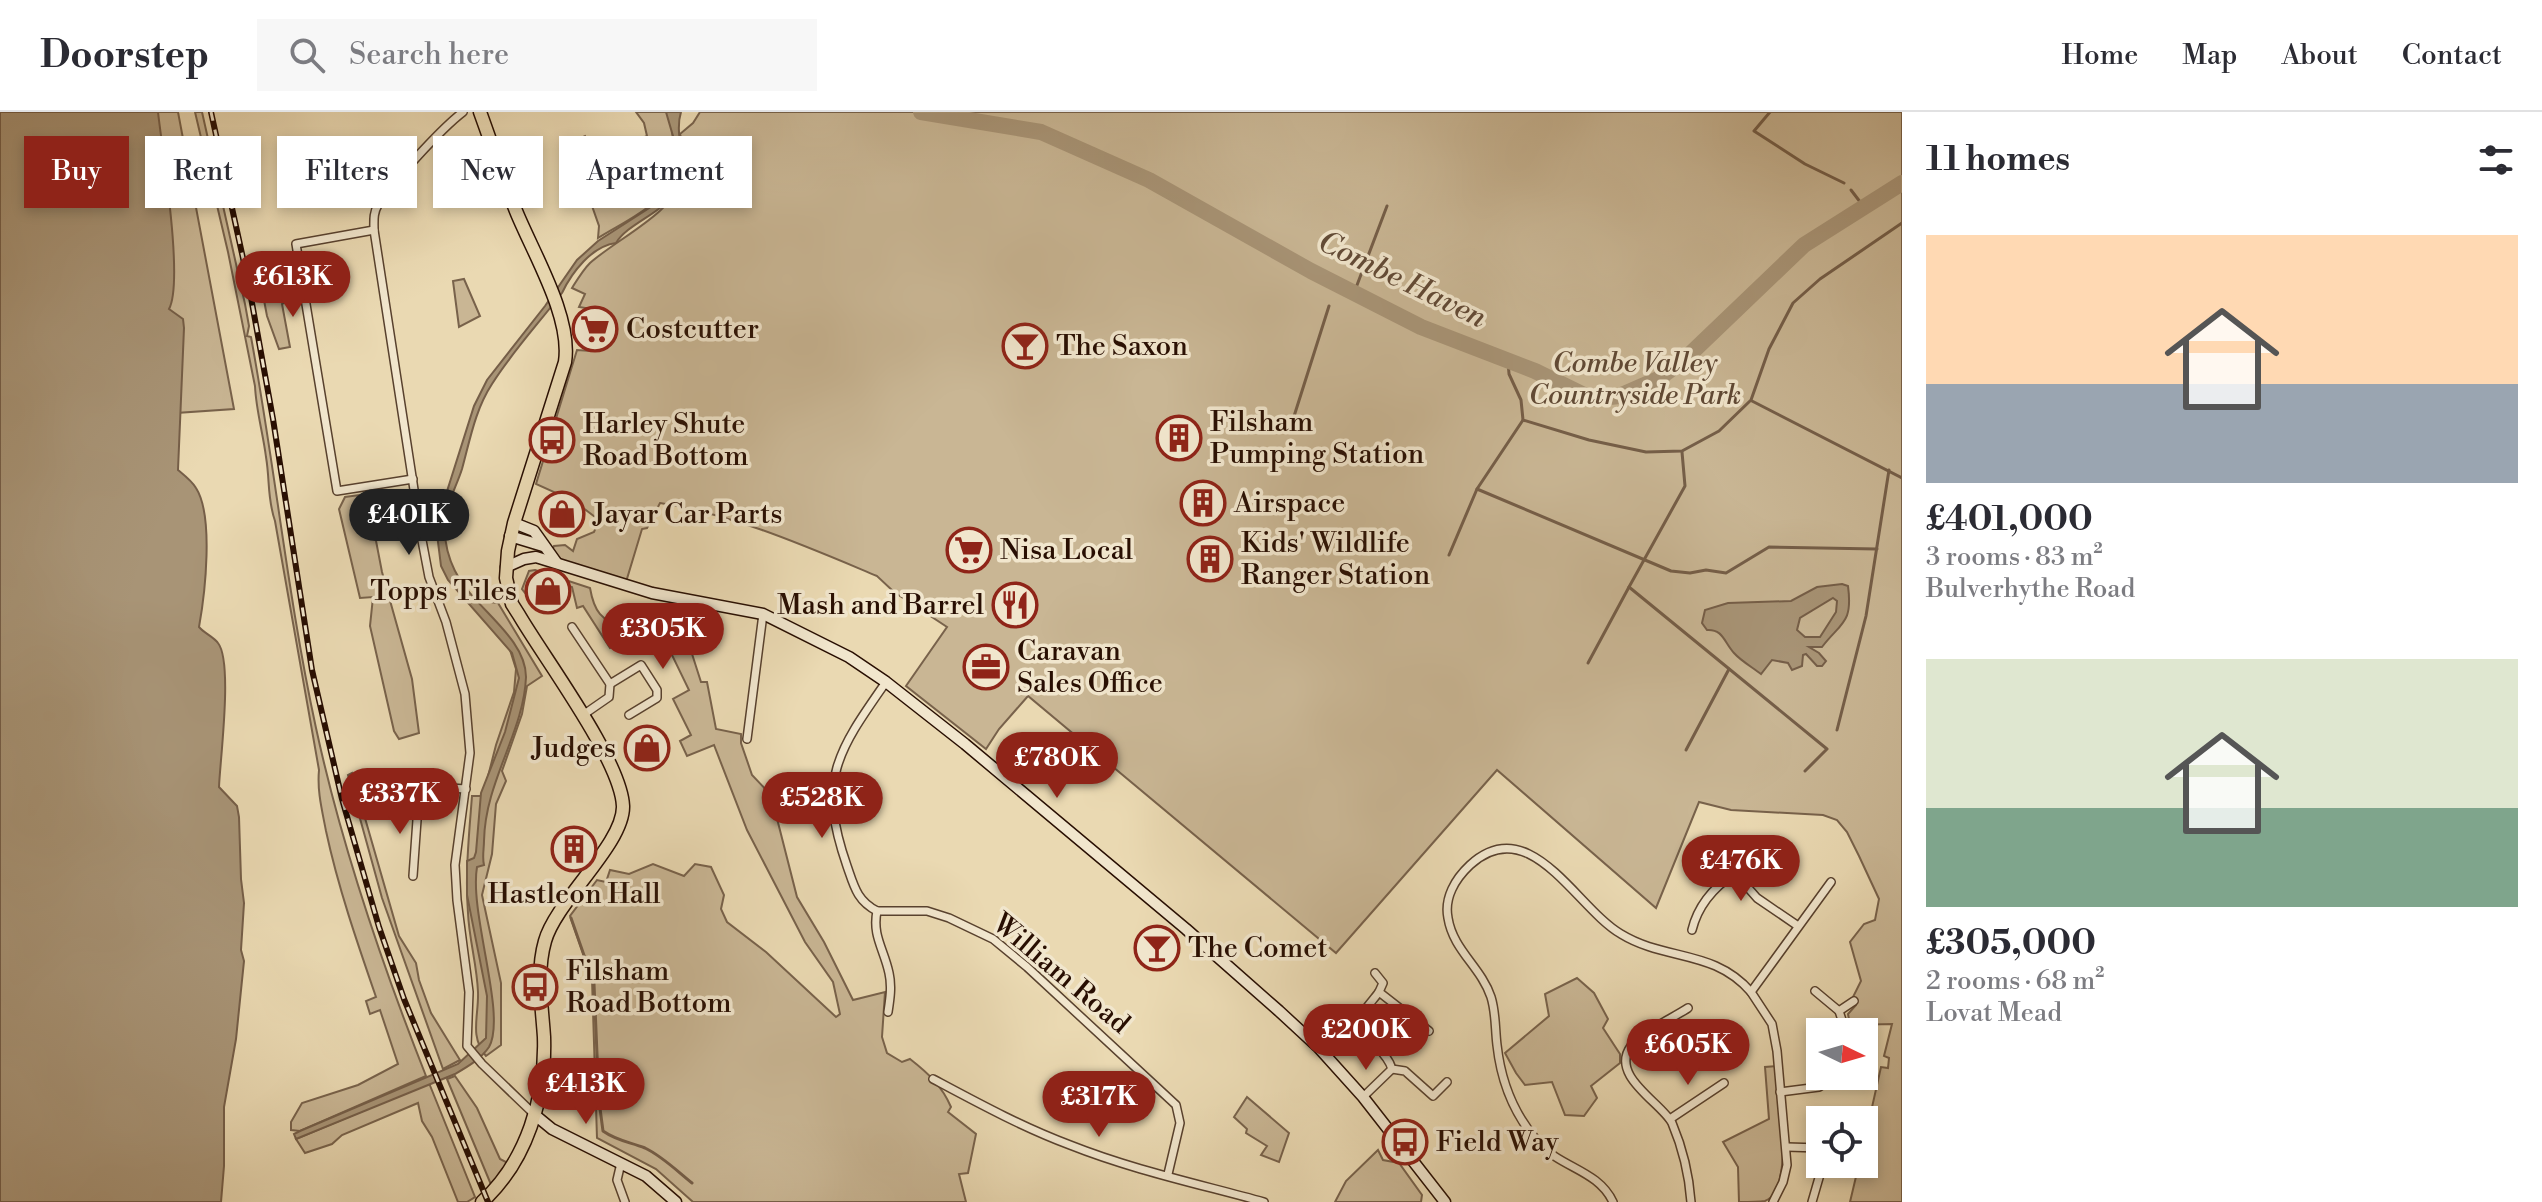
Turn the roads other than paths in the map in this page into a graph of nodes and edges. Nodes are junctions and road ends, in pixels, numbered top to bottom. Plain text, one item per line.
1 (463, 112) edge
2 (480, 112) edge
3 (374, 230) junction
4 (413, 479) junction
5 (514, 523) junction
6 (510, 536) junction
7 (543, 546) junction
8 (557, 563) junction
9 (506, 567) junction
10 (763, 614) junction
11 (572, 627) dead end
12 (886, 682) junction
13 (610, 684) junction
14 (582, 715) junction
15 (629, 715) dead end
16 (747, 739) dead end
17 (466, 789) junction
18 (410, 794) junction
19 (377, 803) dead end
20 (1726, 859) dead end
21 (1735, 873) junction
22 (413, 876) dead end
23 (1831, 882) dead end
24 (1825, 890) junction
25 (1834, 896) dead end
26 (877, 911) junction
27 (1798, 926) junction
28 (1692, 930) dead end
29 (1375, 973) dead end
30 (1815, 991) dead end
31 (1379, 992) junction
32 (1751, 992) junction
33 (1854, 1001) dead end
34 (1688, 1008) dead end
35 (1839, 1011) junction
36 (888, 1012) dead end
37 (1841, 1018) edge
38 (1429, 1031) dead end
39 (1392, 1069) junction
40 (933, 1079) dead end
41 (1447, 1082) dead end
42 (1724, 1083) dead end
43 (1806, 1089) edge
44 (1780, 1092) junction
45 (1363, 1097) junction
46 (535, 1115) junction
47 (1670, 1119) junction
48 (1787, 1147) junction
49 (1806, 1148) edge
50 (621, 1163) junction
51 (1168, 1174) junction
52 (1819, 1178) edge
53 (482, 1202) edge
54 (625, 1202) edge
55 (676, 1202) edge
56 (1264, 1202) edge
57 (1445, 1202) edge
58 (1613, 1202) edge
59 (1691, 1202) edge
60 (1773, 1202) edge
61 (1812, 1202) edge

1 - 3 street
2 - 5 highway
3 - 4 street
3 - 4 street
4 - 17 street
5 - 6 highway
5 - 7 main road
6 - 7 main road
6 - 9 highway
7 - 8 main road
8 - 9 main road
8 - 10 main road
9 - 14 highway
10 - 12 main road
10 - 16 street
11 - 13 street
12 - 26 street
12 - 45 main road
13 - 14 street
13 - 15 street
14 - 46 highway
17 - 18 street
17 - 46 street
18 - 19 street
18 - 22 street
20 - 21 street
21 - 27 street
21 - 28 street
23 - 24 street
24 - 25 street
24 - 27 street
26 - 36 street
26 - 51 street, William Road
27 - 32 street
29 - 31 street
30 - 35 street
31 - 38 street
31 - 39 street
32 - 44 street
32 - 58 street
33 - 35 street
34 - 47 street
35 - 37 street
39 - 41 street
39 - 45 street
40 - 51 street
42 - 47 street
43 - 44 street
44 - 48 street
45 - 57 main road
46 - 50 main road
46 - 53 highway
47 - 59 street
48 - 49 street
48 - 60 street
50 - 54 street
50 - 55 main road
51 - 56 street
52 - 61 street

